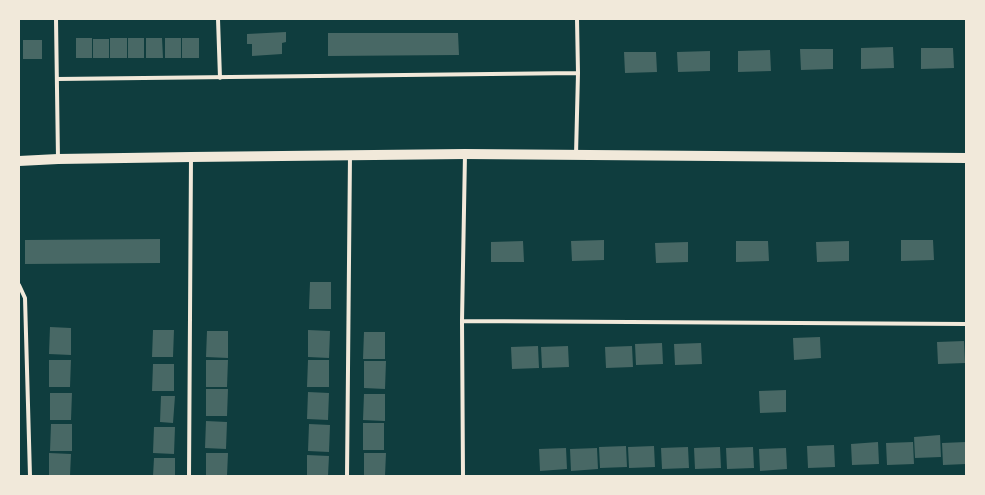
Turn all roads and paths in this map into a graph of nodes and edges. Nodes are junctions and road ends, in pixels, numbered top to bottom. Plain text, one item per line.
1 (56, 19) edge
2 (218, 19) edge
3 (577, 19) edge
4 (578, 73) junction
5 (220, 78) junction
6 (57, 79) junction
7 (465, 154) junction
8 (350, 155) junction
9 (576, 156) junction
10 (191, 157) junction
11 (966, 158) edge
12 (58, 159) junction
13 (19, 161) edge
14 (19, 285) edge
15 (462, 321) junction
16 (966, 324) edge
17 (30, 476) edge
18 (188, 476) edge
19 (347, 476) edge
20 (463, 476) edge

1 - 6 street
2 - 5 street
3 - 4 street
4 - 5 street
4 - 9 street
5 - 6 street
6 - 12 street
7 - 8 main road
7 - 9 main road
7 - 15 street
8 - 10 main road
8 - 19 street
9 - 11 main road
10 - 12 main road
10 - 18 street
12 - 13 main road
14 - 17 street
15 - 16 street
15 - 20 street

